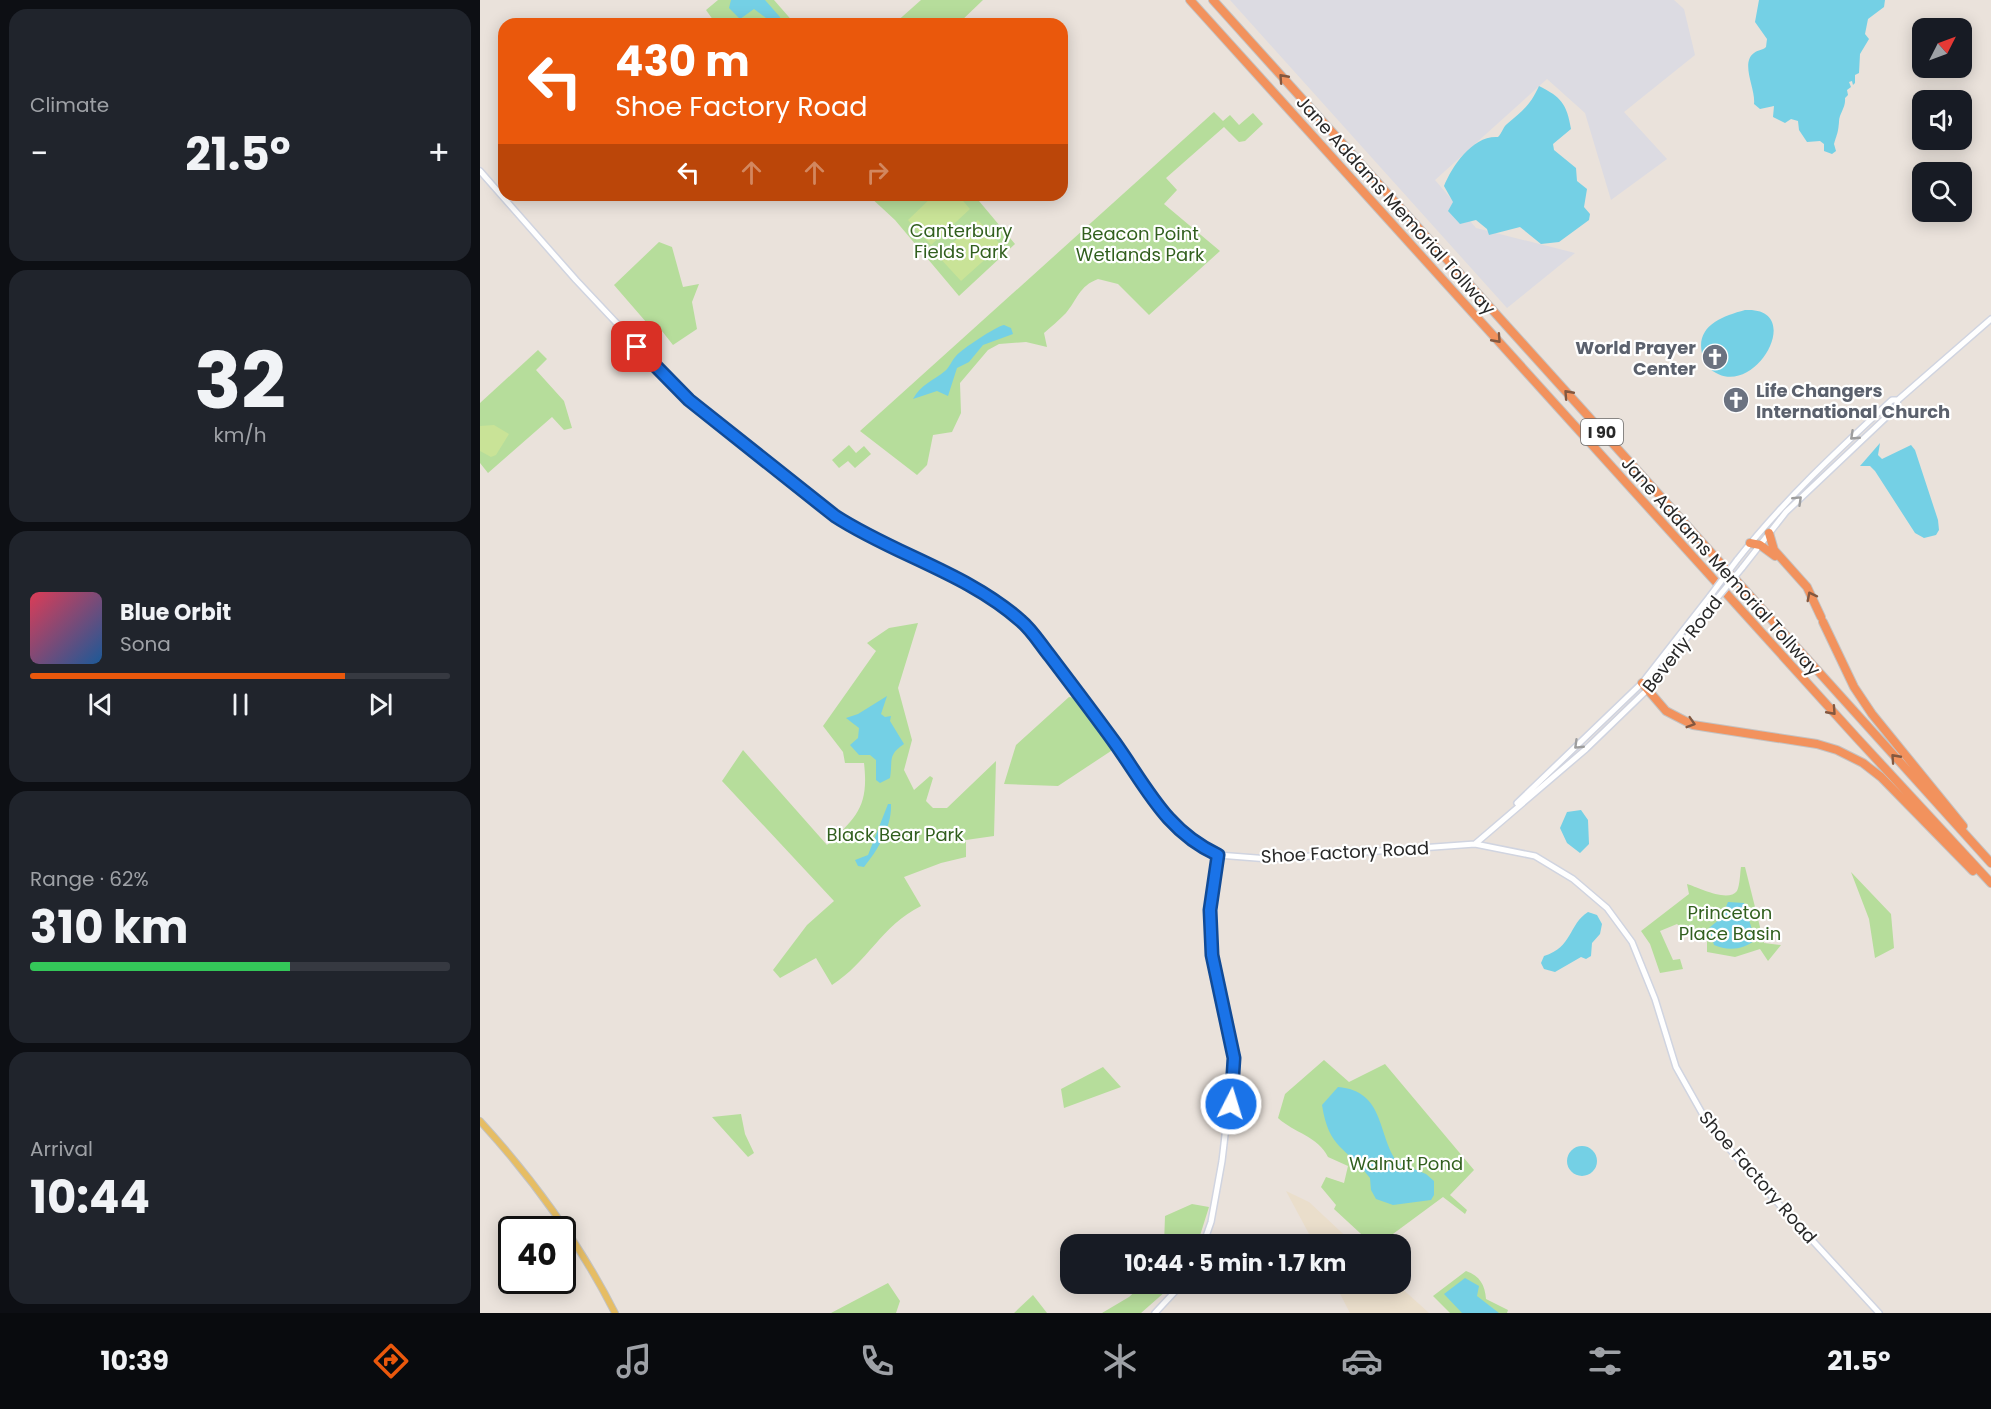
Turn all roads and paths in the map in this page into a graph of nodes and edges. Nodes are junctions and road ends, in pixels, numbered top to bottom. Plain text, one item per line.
1 (1190, 0) edge
2 (1213, 0) edge
3 (480, 171) edge
4 (498, 191) edge
5 (506, 201) edge
6 (1991, 319) edge
7 (1898, 400) junction
8 (1769, 533) junction
9 (1750, 543) junction
10 (1760, 545) junction
11 (1792, 569) junction
12 (1644, 687) junction
13 (1475, 844) junction
14 (1218, 855) junction
15 (1991, 861) edge
16 (1991, 883) edge
17 (1991, 889) edge
18 (480, 1121) edge
19 (1207, 1234) edge
20 (1173, 1294) edge
21 (615, 1313) edge
22 (1155, 1313) edge
23 (1879, 1313) edge

1 -> 16 highway, Jane Addams Memorial Tollway / I 90
15 -> 2 highway, Jane Addams Memorial Tollway / I 90
3 - 4 street, Shoe Factory Road
5 - 14 street, Shoe Factory Road
6 - 7 street, Beverly Road
8 -> 7 street, Beverly Road
7 -> 9 street, Beverly Road
8 - 10 street, Beverly Road
8 - 11 highway
9 - 10 highway
9 - 12 street, Beverly Road, bridge
10 - 11 highway
10 - 12 street, Beverly Road, bridge
15 -> 11 highway
12 - 13 street, Beverly Road
12 -> 17 highway
13 - 14 street, Shoe Factory Road
13 - 23 street, Shoe Factory Road
14 - 19 street
18 - 21 main road
20 - 22 street

